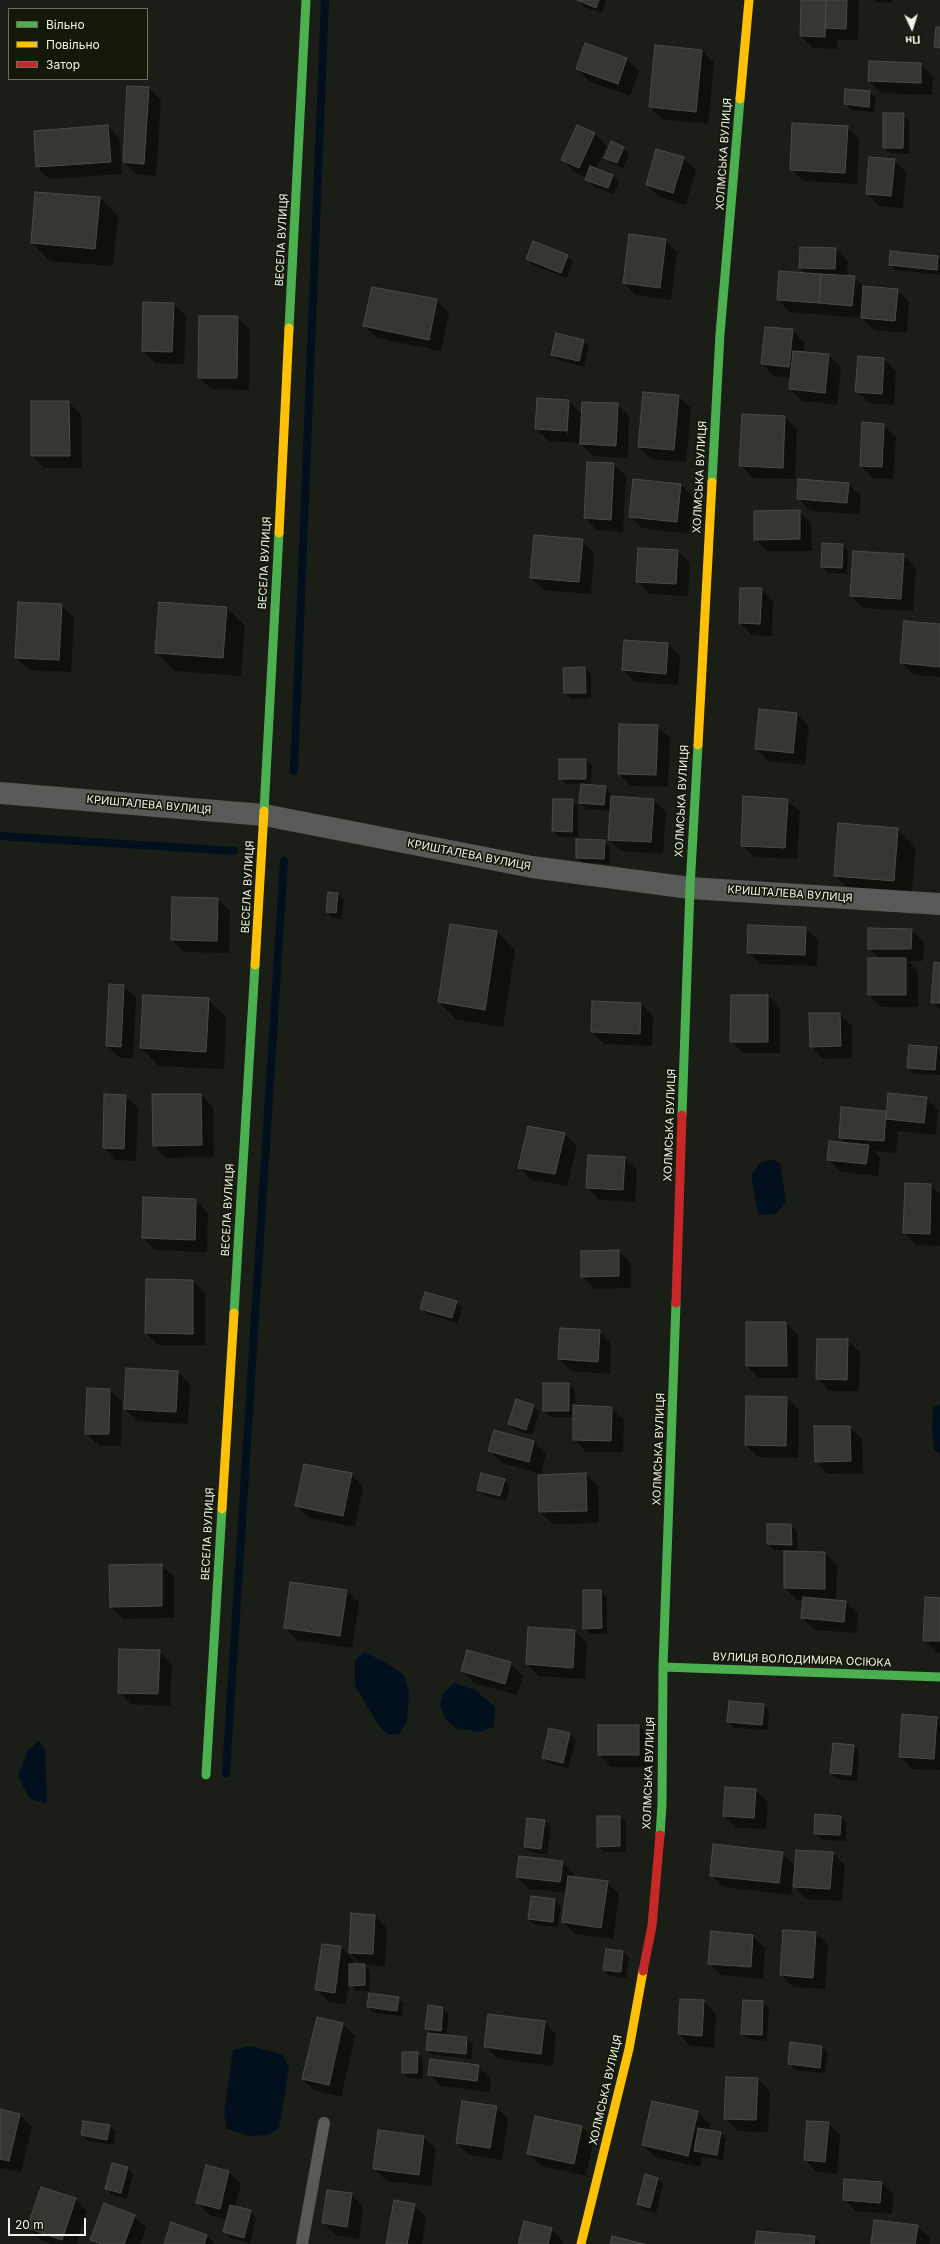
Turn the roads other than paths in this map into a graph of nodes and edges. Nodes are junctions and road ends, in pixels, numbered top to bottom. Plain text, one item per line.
1 (306, 0) edge
2 (749, 0) edge
3 (0, 793) edge
4 (264, 815) junction
5 (690, 888) junction
6 (940, 904) edge
7 (663, 1667) junction
8 (940, 1677) edge
9 (206, 1775) dead end
10 (324, 2123) dead end
11 (302, 2244) edge
12 (581, 2244) edge

1 - 4 street, ВЕСЕЛА ВУЛИЦЯ
2 - 5 street, ХОЛМСЬКА ВУЛИЦЯ
3 - 4 street, КРИШТАЛЕВА ВУЛИЦЯ
4 - 5 street, КРИШТАЛЕВА ВУЛИЦЯ
4 - 9 street, ВЕСЕЛА ВУЛИЦЯ
5 - 6 street, КРИШТАЛЕВА ВУЛИЦЯ
5 - 7 street, ХОЛМСЬКА ВУЛИЦЯ
7 - 8 street, ВУЛИЦЯ ВОЛОДИМИРА ОСІЮКА
7 - 12 street, ХОЛМСЬКА ВУЛИЦЯ
10 - 11 lane

